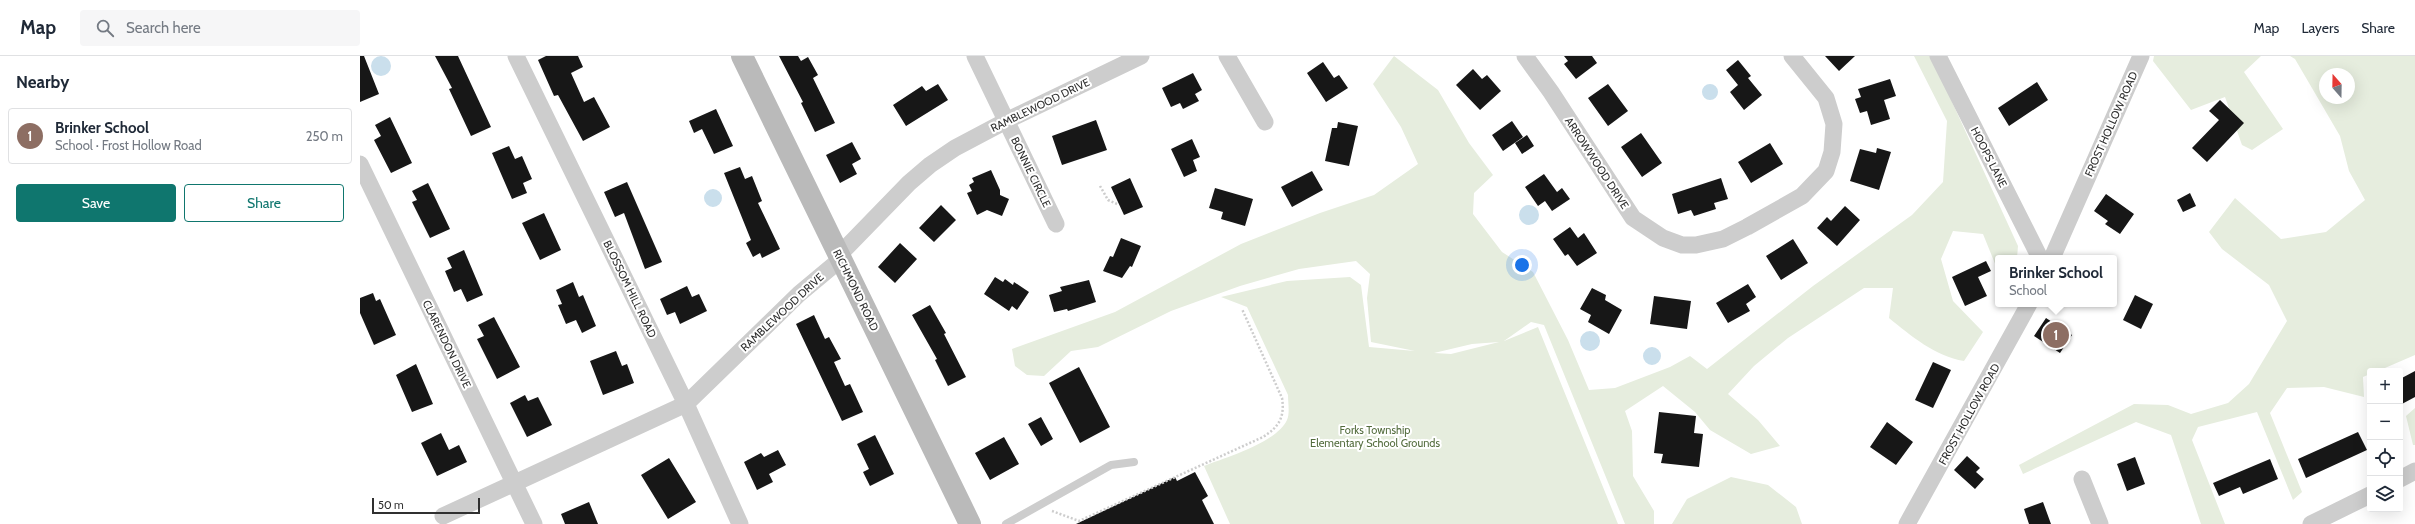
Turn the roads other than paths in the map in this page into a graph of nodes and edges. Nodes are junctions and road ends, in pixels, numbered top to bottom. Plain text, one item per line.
1 (516, 56) edge
2 (742, 56) edge
3 (975, 56) edge
4 (1141, 56) edge
5 (1227, 56) edge
6 (1525, 56) edge
7 (1792, 56) edge
8 (1938, 56) edge
9 (2141, 56) edge
10 (1006, 121) junction
11 (1265, 122) dead end
12 (360, 164) edge
13 (1056, 224) dead end
14 (2038, 255) edge
15 (2053, 255) edge
16 (841, 259) junction
17 (2027, 307) edge
18 (686, 404) junction
19 (1134, 462) dead end
20 (2415, 471) edge
21 (2403, 477) edge
22 (2082, 479) dead end
23 (514, 482) junction
24 (2367, 496) edge
25 (443, 516) dead end
26 (534, 524) edge
27 (740, 524) edge
28 (970, 524) edge
29 (1006, 524) edge
30 (1907, 524) edge
31 (2100, 524) edge
32 (2312, 524) edge

1 - 18 street, BLOSSOM HILL ROAD
2 - 16 street, RICHMOND ROAD
3 - 10 street, BONNIE CIRCLE
4 - 10 street, RAMBLEWOOD DRIVE
5 - 11 street
6 - 7 street, ARROWWOOD DRIVE
8 - 14 street, HOOPS LANE
9 - 15 street, FROST HOLLOW ROAD
10 - 13 street, BONNIE CIRCLE
10 - 16 street, RAMBLEWOOD DRIVE
12 - 23 street, CLARENDON DRIVE
16 - 18 street, RAMBLEWOOD DRIVE
16 - 28 street, RICHMOND ROAD
17 - 30 street, FROST HOLLOW ROAD
18 - 23 street, RAMBLEWOOD DRIVE
18 - 27 street, BLOSSOM HILL ROAD
19 - 29 lane
20 - 21 street
22 - 31 street
23 - 25 street, RAMBLEWOOD DRIVE
23 - 26 street, CLARENDON DRIVE
24 - 32 street

